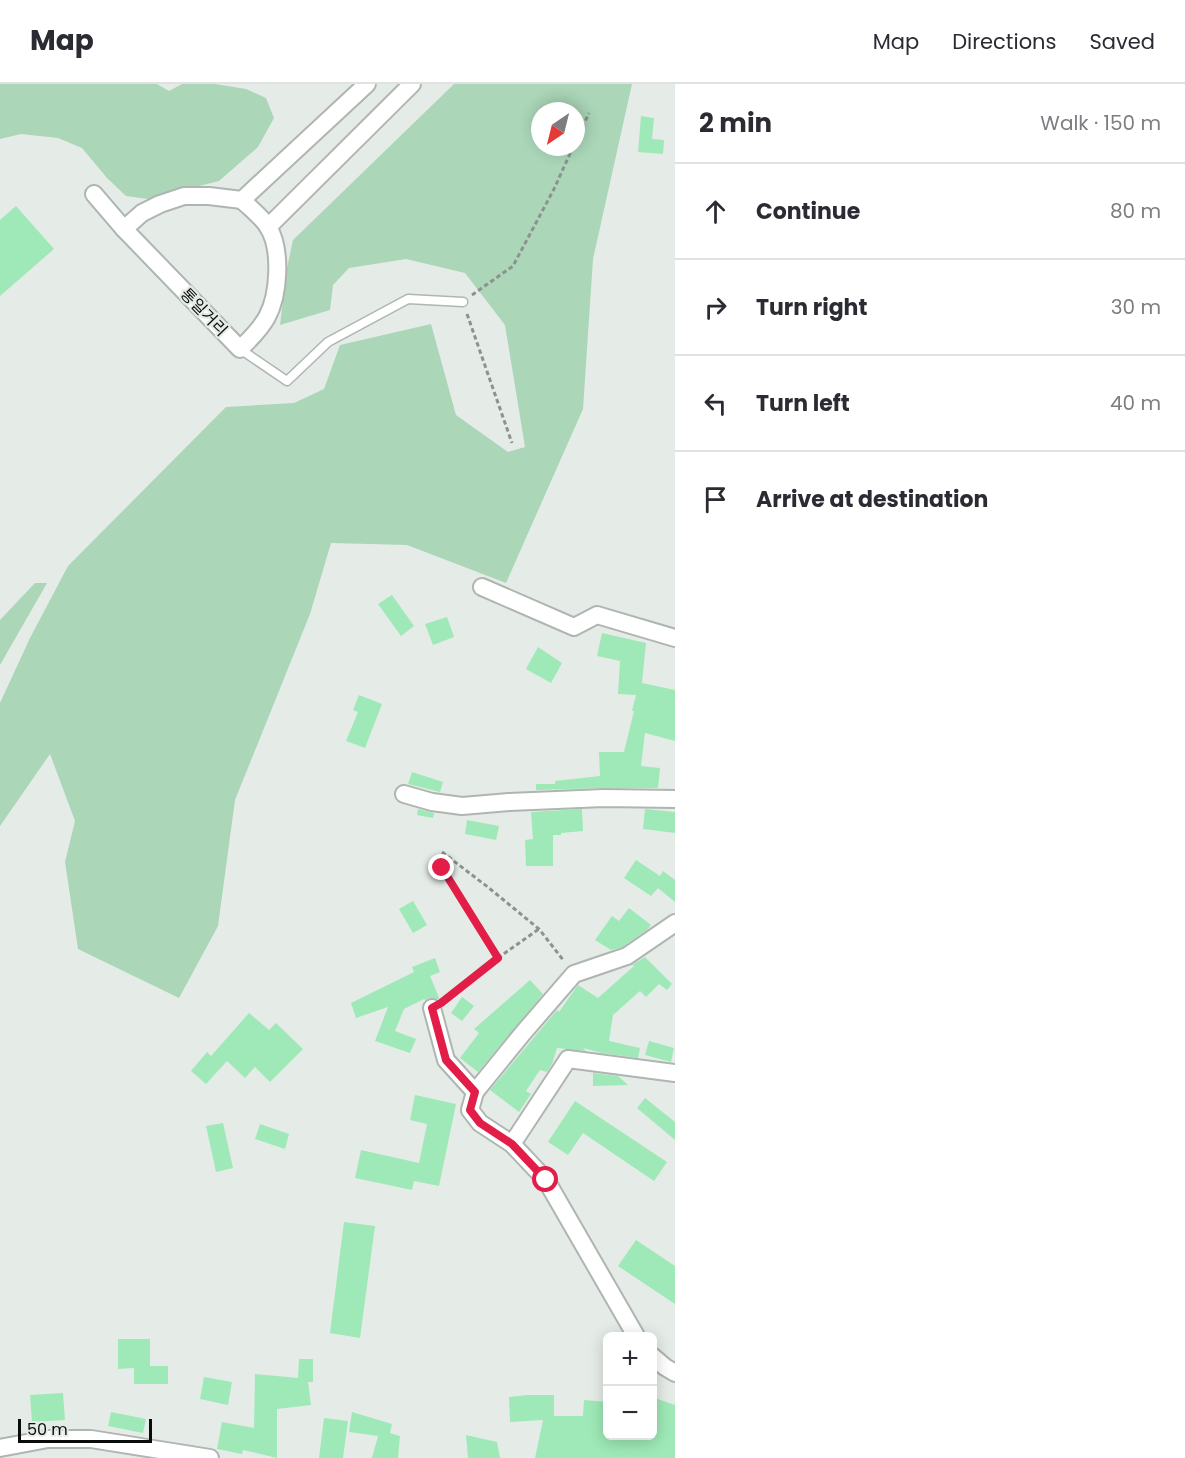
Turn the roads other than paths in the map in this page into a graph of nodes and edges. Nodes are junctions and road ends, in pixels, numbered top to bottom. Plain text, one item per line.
1 (367, 84) edge
2 (412, 84) edge
3 (94, 194) dead end
4 (242, 200) junction
5 (268, 227) junction
6 (124, 229) junction
7 (463, 302) road end
8 (240, 349) junction
9 (482, 587) dead end
10 (675, 638) edge
11 (404, 794) dead end
12 (675, 799) edge
13 (675, 923) edge
14 (432, 1008) road end
15 (675, 1074) edge
16 (475, 1092) junction
17 (512, 1144) junction
18 (634, 1332) edge
19 (657, 1360) edge
20 (675, 1373) edge
21 (0, 1448) edge
22 (210, 1458) edge

1 - 4 street
2 - 5 street
3 - 6 street, 통일거리
4 - 5 street, 통일거리
4 - 6 street
5 - 8 street, 통일거리
6 - 8 street, 통일거리
7 - 8 lane
9 - 10 street
11 - 12 street
13 - 16 street
14 - 16 street
15 - 17 street
16 - 17 street
17 - 18 street
19 - 20 street
21 - 22 street

